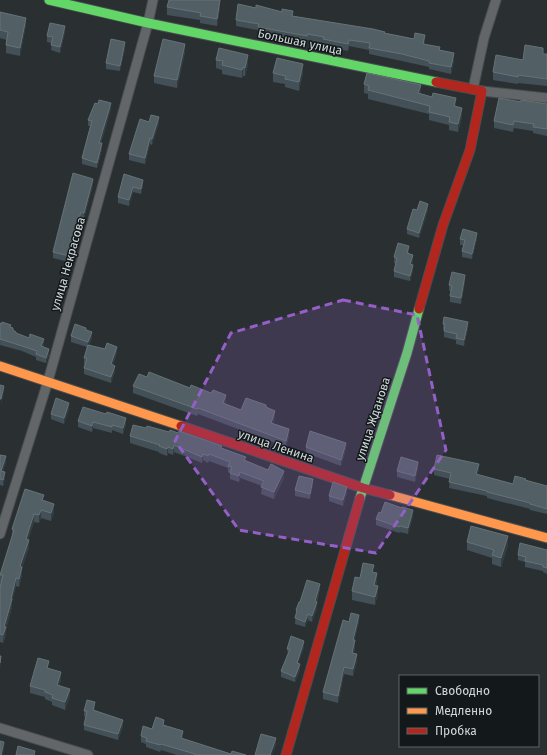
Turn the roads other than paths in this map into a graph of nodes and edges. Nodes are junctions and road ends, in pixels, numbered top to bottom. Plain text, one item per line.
1 (49, 0) edge
2 (153, 0) edge
3 (496, 0) edge
4 (148, 23) junction
5 (473, 89) junction
6 (482, 91) junction
7 (547, 98) edge
8 (0, 366) edge
9 (48, 381) junction
10 (363, 488) junction
11 (0, 534) edge
12 (547, 538) edge
13 (0, 728) edge
14 (88, 755) edge
15 (286, 755) edge

1 - 4 street, Большая улица
2 - 4 street, улица Некрасова
3 - 5 street
4 - 5 street, Большая улица
4 - 9 street, улица Некрасова
5 - 6 street, Большая улица
6 - 7 street, Большая улица
6 - 10 street, улица Жданова
8 - 9 street, улица Ленина
9 - 10 street, улица Ленина
9 - 11 street, улица Некрасова
10 - 12 street, улица Ленина
10 - 15 street, улица Жданова
13 - 14 street

